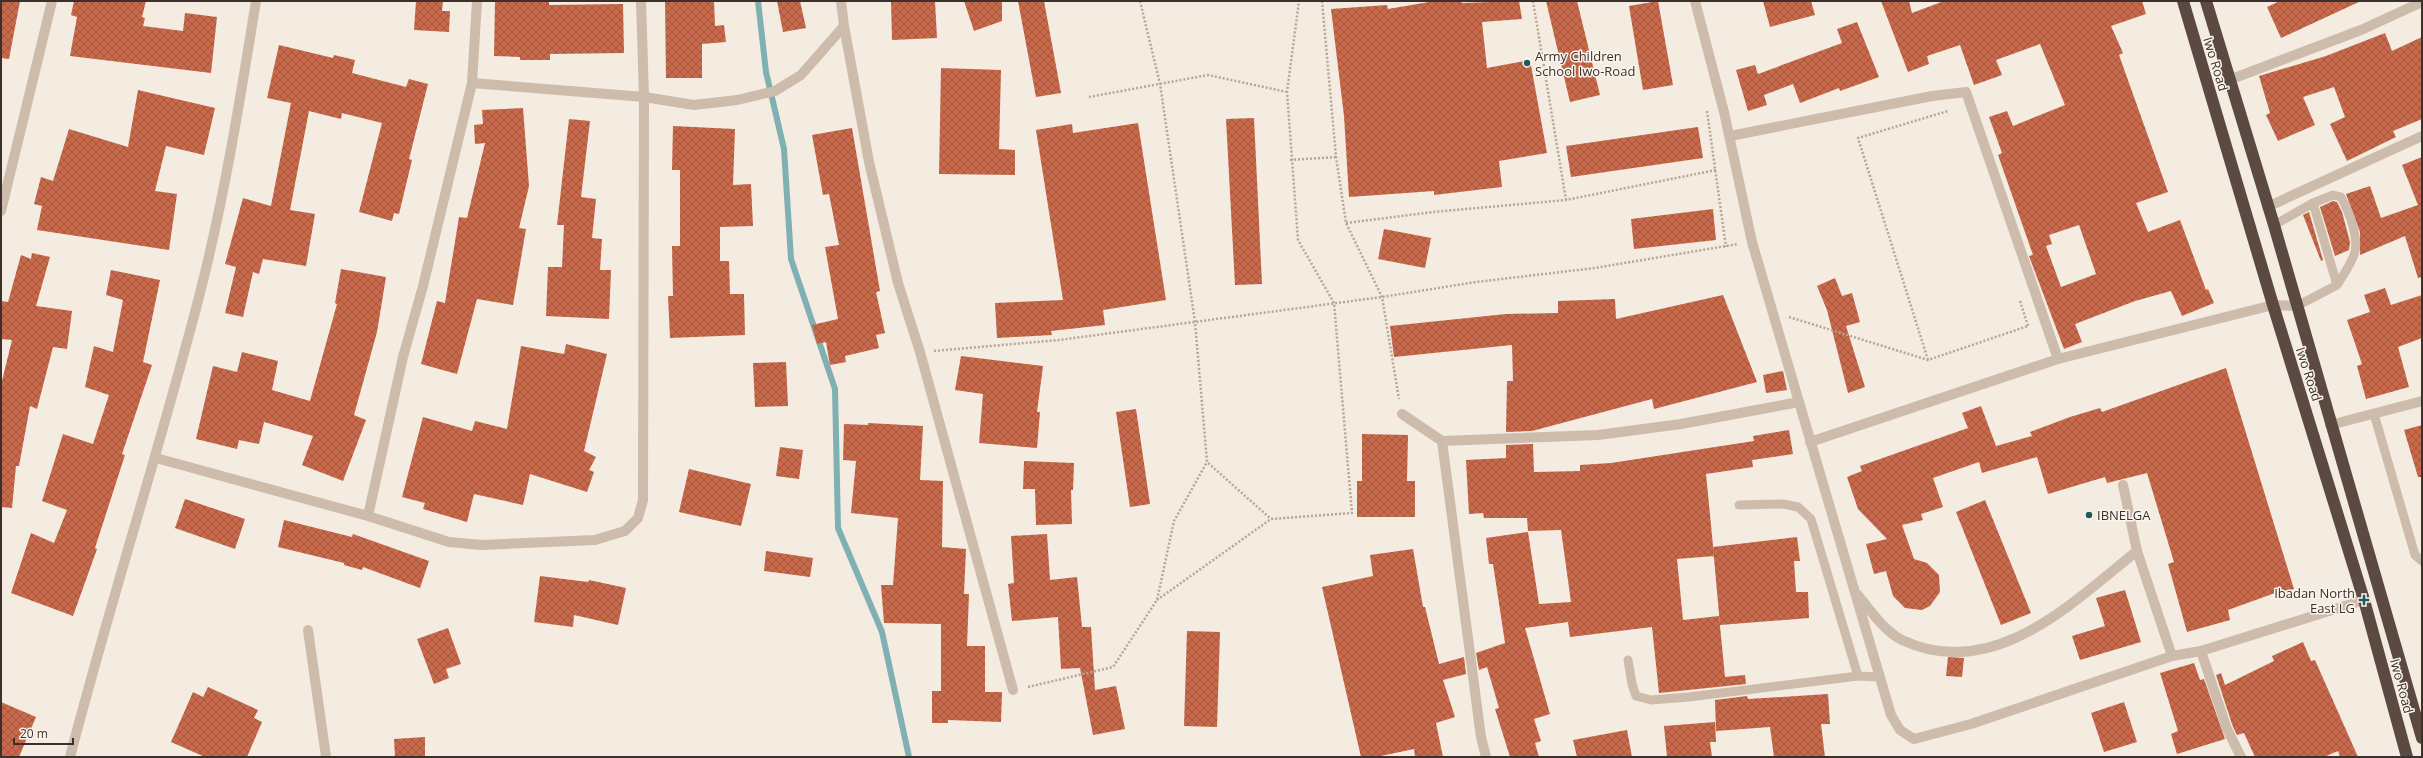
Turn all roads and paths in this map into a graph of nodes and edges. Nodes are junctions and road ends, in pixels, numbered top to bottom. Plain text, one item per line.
1 (52, 1) edge
2 (256, 1) edge
3 (477, 1) edge
4 (641, 1) edge
5 (841, 1) edge
6 (1140, 1) edge
7 (1299, 1) edge
8 (1322, 1) edge
9 (1534, 1) edge
10 (1695, 1) edge
11 (2183, 1) edge
12 (2206, 1) edge
13 (2422, 2) edge
14 (844, 26) junction
15 (2229, 80) junction
16 (472, 83) junction
17 (1160, 84) junction
18 (1287, 92) junction
19 (644, 96) junction
20 (1089, 97) dead end
21 (1706, 104) dead end
22 (1951, 109) dead end
23 (1730, 136) junction
24 (2422, 136) edge
25 (1336, 157) junction
26 (1290, 160) junction
27 (1716, 170) junction
28 (3, 200) edge
29 (1566, 200) junction
30 (2314, 203) junction
31 (2268, 207) junction
32 (1, 211) edge
33 (1346, 223) junction
34 (2274, 225) junction
35 (1752, 242) junction
36 (1726, 247) junction
37 (2337, 286) junction
38 (2018, 296) dead end
39 (1382, 297) junction
40 (1334, 303) junction
41 (2026, 304) dead end
42 (2273, 305) junction
43 (2297, 306) junction
44 (1772, 312) junction
45 (1195, 322) junction
46 (2028, 326) junction
47 (920, 352) junction
48 (2058, 359) junction
49 (1928, 360) junction
50 (2422, 401) edge
51 (1799, 402) junction
52 (1402, 414) joint
53 (2374, 414) junction
54 (2330, 425) junction
55 (1442, 441) junction
56 (1810, 442) junction
57 (156, 458) junction
58 (1207, 462) junction
59 (2123, 484) dead end
60 (1739, 505) dead end
61 (368, 516) junction
62 (1271, 520) junction
63 (2137, 551) junction
64 (2422, 561) edge
65 (1854, 591) junction
66 (1157, 600) junction
67 (2364, 600) junction
68 (308, 630) dead end
69 (2200, 651) junction
70 (2172, 656) junction
71 (1628, 660) dead end
72 (1858, 676) junction
73 (1880, 677) junction
74 (1013, 690) joint
75 (2418, 708) edge
76 (2422, 738) edge
77 (70, 757) edge
78 (326, 757) edge
79 (1486, 757) edge
80 (2241, 757) edge
81 (2407, 757) edge

1 - 28 street
2 - 57 street
3 - 16 street
4 - 19 street
5 - 14 street
6 - 17 path
7 - 18 path
8 - 25 path
9 - 29 path
10 - 23 street
11 - 42 highway, Iwo Road
12 - 15 highway, Iwo Road
13 - 15 street
14 - 19 street
14 - 47 street
15 - 31 highway, Iwo Road
16 - 19 street
16 - 61 street
17 - 18 path
17 - 20 path
17 - 45 path
18 - 26 path
19 - 61 street
21 - 27 path
22 - 49 path
23 - 35 street
23 - 48 street
24 - 31 street
25 - 26 path
25 - 33 path
26 - 40 path
27 - 29 path
27 - 36 path
28 - 32 street
29 - 33 path
30 - 34 lane
30 - 37 lane
30 - 37 lane
31 - 34 highway, Iwo Road
33 - 39 path
34 - 43 highway, Iwo Road
35 - 36 path
35 - 44 street
36 - 39 path
37 - 43 lane
38 - 46 path
39 - 40 path
39 - 52 path
40 - 45 path
40 - 62 path
41 - 46 path
42 - 43 street
42 - 48 street
42 - 67 highway, Iwo Road
43 - 54 highway, Iwo Road
44 - 49 path
44 - 51 street
45 - 47 path
45 - 58 path
46 - 49 path
47 - 74 street
48 - 56 street
50 - 53 street
51 - 55 street
51 - 56 street
52 - 55 street
53 - 54 street
53 - 64 lane
54 - 75 highway, Iwo Road
55 - 79 street
56 - 65 street
57 - 61 street
57 - 77 street
58 - 62 path
58 - 66 path
59 - 63 street
60 - 72 lane
62 - 66 path
63 - 65 street
63 - 70 street
65 - 73 street
66 - 74 path
67 - 69 street
67 - 81 highway, Iwo Road
68 - 78 street
69 - 70 street
69 - 80 street
70 - 73 street
71 - 72 lane
72 - 73 lane
75 - 76 highway, Iwo Road

